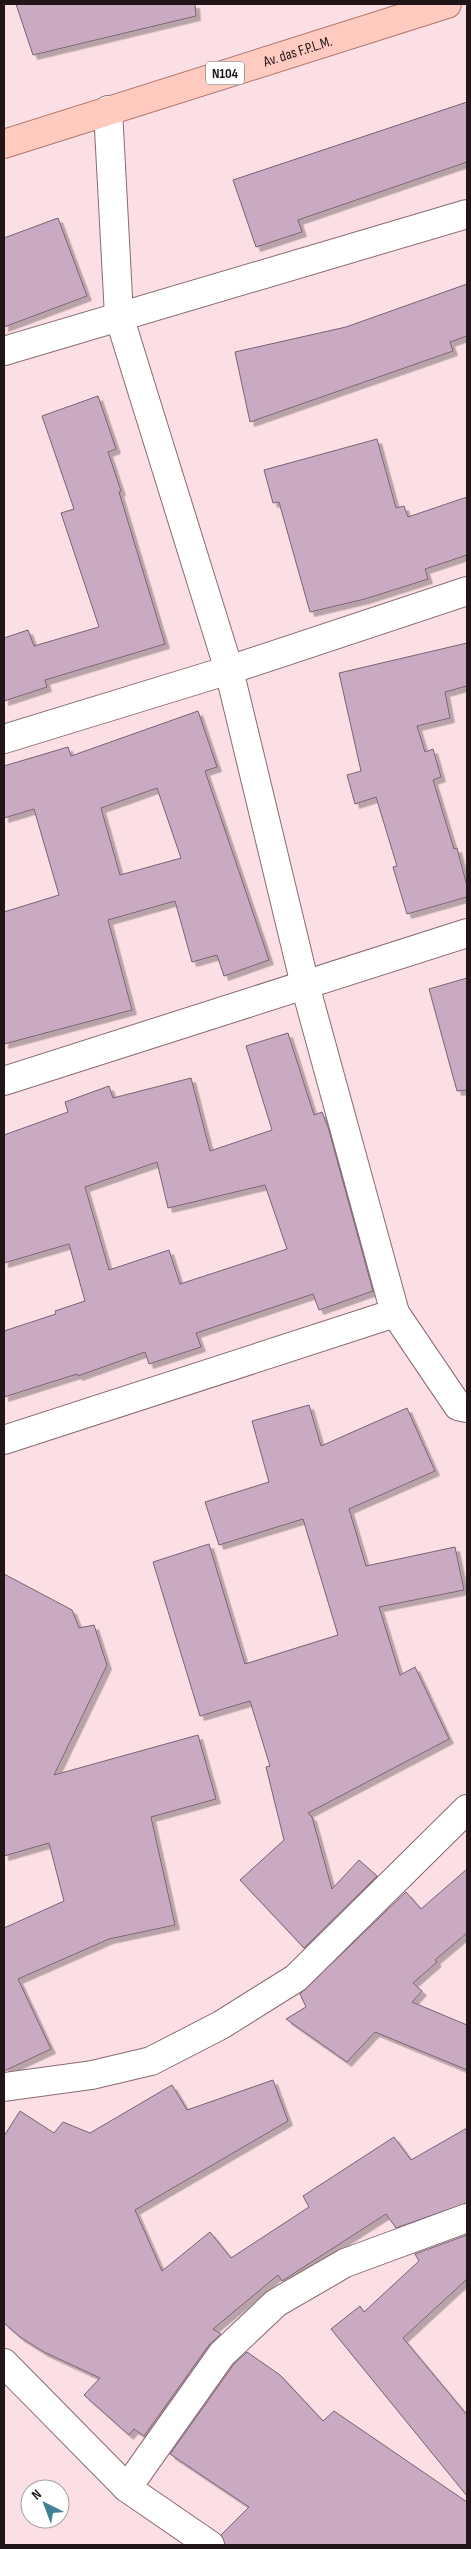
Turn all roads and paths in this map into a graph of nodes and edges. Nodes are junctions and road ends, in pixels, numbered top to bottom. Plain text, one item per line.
1 (447, 4) edge
2 (108, 110) junction
3 (4, 144) edge
4 (467, 214) edge
5 (119, 316) junction
6 (4, 350) edge
7 (467, 591) edge
8 (229, 670) junction
9 (4, 739) edge
10 (467, 933) edge
11 (305, 985) junction
12 (4, 1081) edge
13 (395, 1314) junction
14 (467, 1408) edge
15 (4, 1440) edge
16 (467, 1809) edge
17 (4, 2087) edge
18 (467, 2218) edge
19 (4, 2363) edge
20 (127, 2488) junction
21 (210, 2545) edge

1 - 2 main road, Av. das F.P.L.M. / N104
2 - 3 main road, Av. das F.P.L.M. / N104
2 - 5 street
4 - 5 street
5 - 6 street
5 - 8 street
7 - 8 street
8 - 9 street
8 - 11 street
10 - 11 street
11 - 12 street
11 - 13 street
13 - 14 street
13 - 15 street
16 - 17 street
18 - 20 street
19 - 20 street
20 - 21 street

